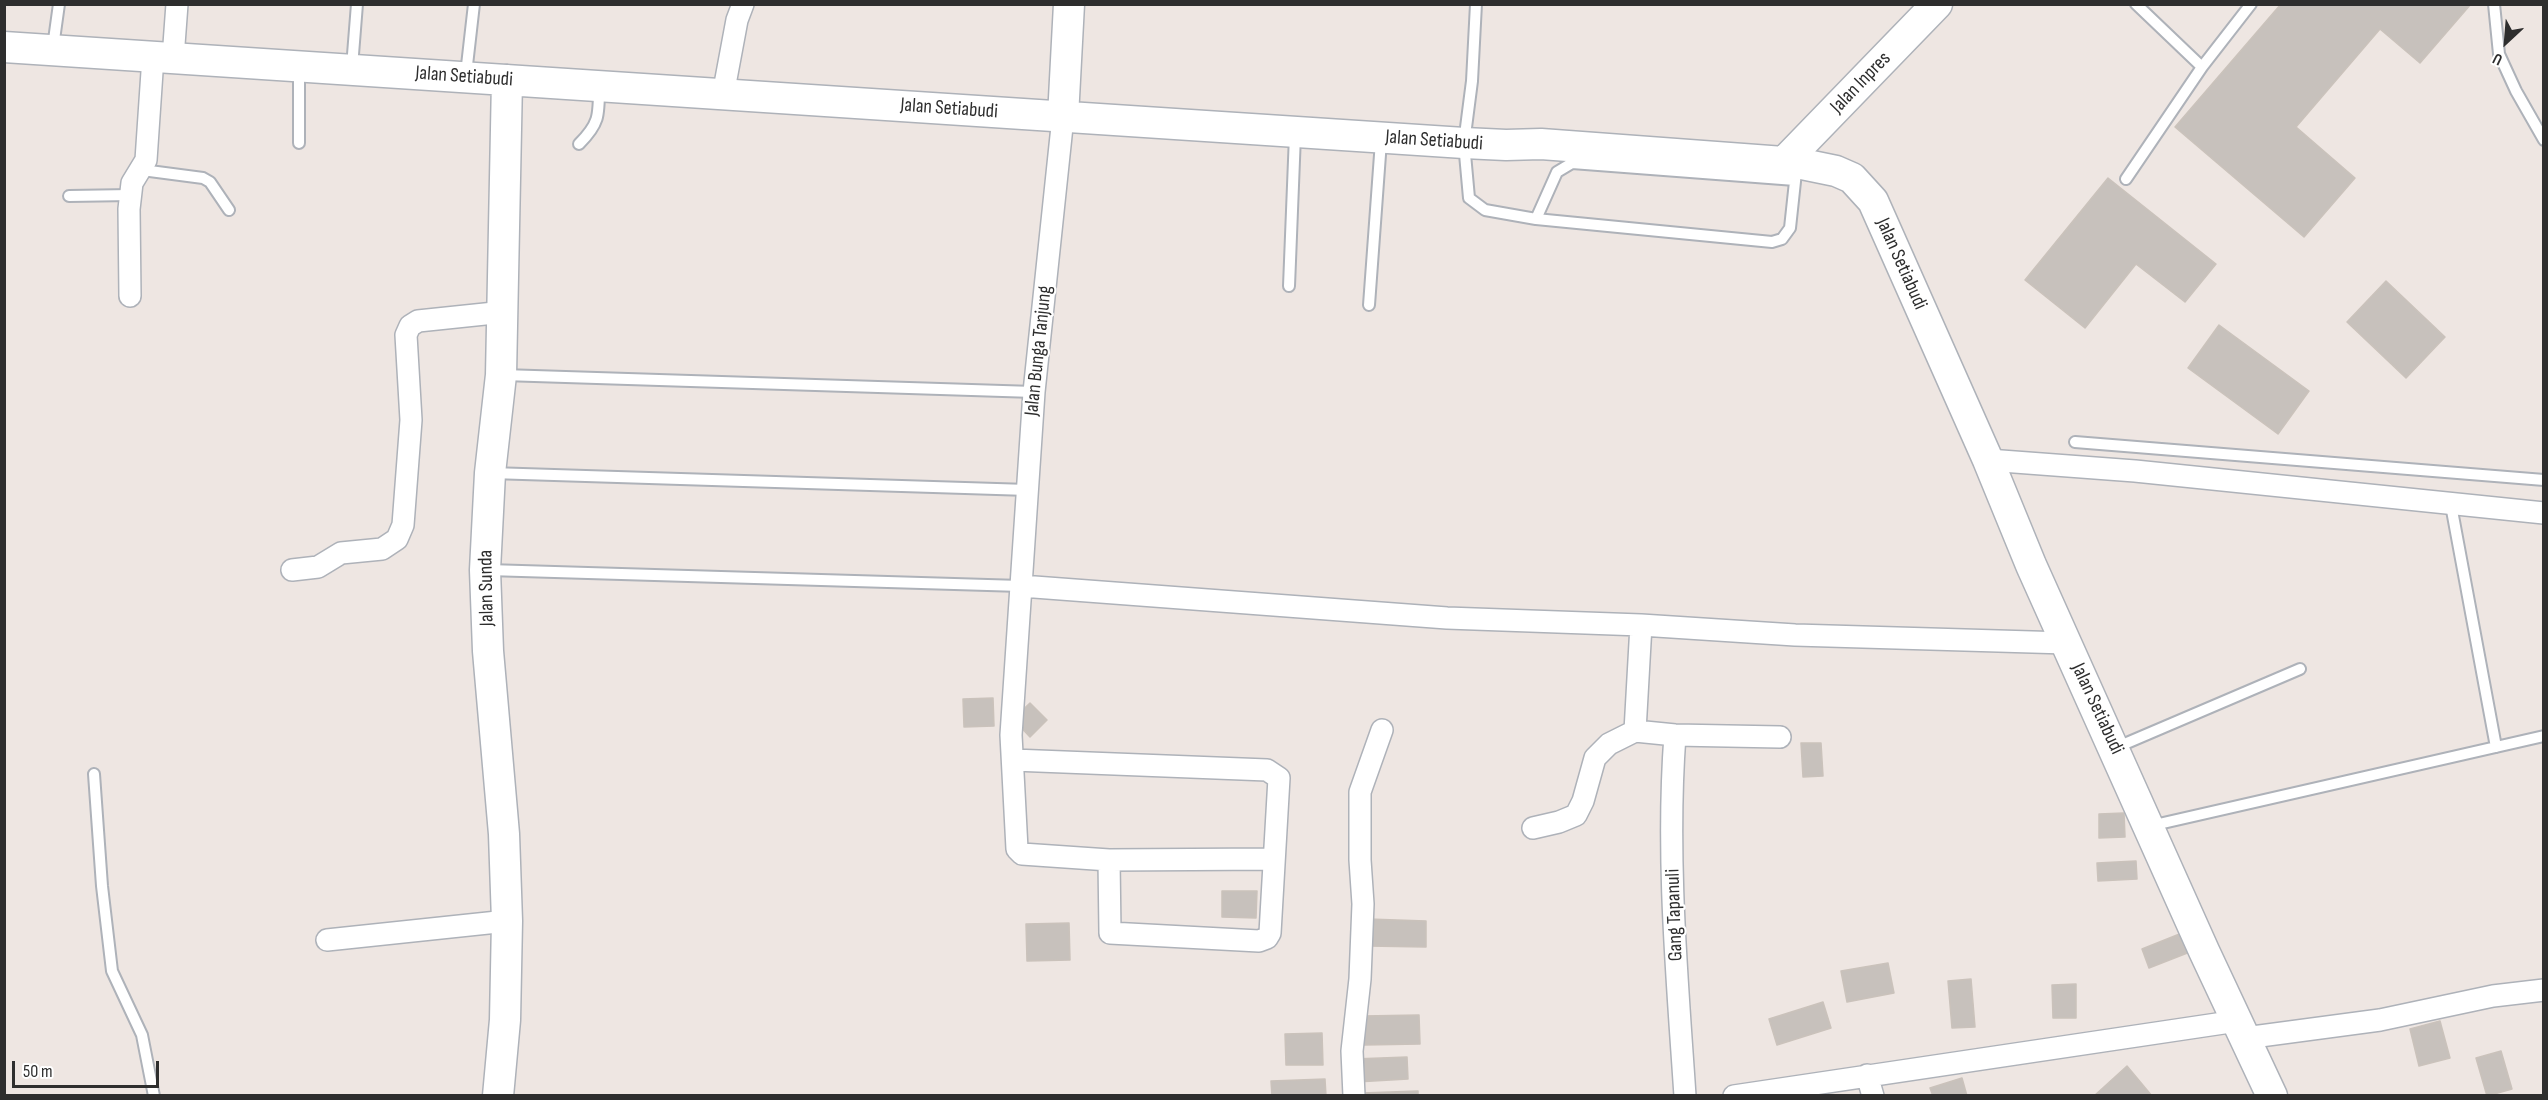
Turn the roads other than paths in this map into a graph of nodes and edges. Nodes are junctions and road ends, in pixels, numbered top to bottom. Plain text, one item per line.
1 (59, 4) edge
2 (177, 4) edge
3 (357, 4) edge
4 (474, 4) edge
5 (743, 4) edge
6 (1069, 4) edge
7 (1476, 4) edge
8 (1937, 4) edge
9 (2136, 4) edge
10 (2251, 4) edge
11 (2494, 4) edge
12 (4, 47) edge
13 (53, 50) junction
14 (163, 58) junction
15 (298, 67) junction
16 (2202, 67) junction
17 (352, 70) junction
18 (466, 77) junction
19 (507, 80) junction
20 (599, 86) junction
21 (723, 94) junction
22 (1063, 117) junction
23 (1295, 132) junction
24 (1381, 137) junction
25 (2544, 140) edge
26 (299, 143) dead end
27 (1464, 143) junction
28 (579, 144) dead end
29 (1792, 168) junction
30 (142, 170) junction
31 (2126, 179) dead end
32 (130, 195) junction
33 (69, 196) dead end
34 (229, 210) dead end
35 (1536, 219) junction
36 (1288, 286) dead end
37 (130, 296) dead end
38 (1369, 305) dead end
39 (504, 312) junction
40 (501, 375) junction
41 (1034, 392) junction
42 (2076, 442) dead end
43 (1988, 460) junction
44 (490, 473) junction
45 (2544, 480) edge
46 (1028, 490) junction
47 (2451, 505) junction
48 (2544, 513) edge
49 (292, 570) dead end
50 (485, 570) junction
51 (1021, 586) junction
52 (1641, 625) junction
53 (2066, 643) junction
54 (2300, 669) dead end
55 (1382, 730) dead end
56 (1635, 731) junction
57 (1675, 735) junction
58 (2544, 736) edge
59 (1780, 737) dead end
60 (2496, 747) junction
61 (2115, 748) junction
62 (1013, 760) junction
63 (94, 774) dead end
64 (2150, 826) junction
65 (1533, 828) dead end
66 (1274, 859) junction
67 (1109, 860) junction
68 (507, 921) junction
69 (327, 940) dead end
70 (2544, 990) edge
71 (2241, 1029) junction
72 (1867, 1075) junction
73 (154, 1095) edge
74 (498, 1095) edge
75 (1354, 1095) edge
76 (1685, 1095) edge
77 (1734, 1095) edge
78 (1873, 1095) edge
79 (2272, 1095) edge

1 - 13 lane
2 - 14 street
3 - 17 lane
4 - 18 lane
5 - 21 street
6 - 22 street
7 - 27 lane
8 - 29 street, Jalan Inpres
9 - 16 lane
10 - 16 lane
11 - 25 lane
12 - 13 street, Jalan Setiabudi
13 - 14 street, Jalan Setiabudi
14 - 15 street, Jalan Setiabudi
14 - 30 street
15 - 17 street, Jalan Setiabudi
15 - 26 lane
16 - 31 lane
17 - 18 street, Jalan Setiabudi
18 - 19 street, Jalan Setiabudi
19 - 20 street, Jalan Setiabudi
19 - 39 street, Jalan Sunda
20 - 21 street, Jalan Setiabudi
20 - 28 lane
21 - 22 street, Jalan Setiabudi
22 - 23 street, Jalan Setiabudi
22 - 41 street, Jalan Bunga Tanjung
23 - 24 street, Jalan Setiabudi
23 - 36 lane
24 - 27 street, Jalan Setiabudi
24 - 38 lane
27 - 29 street, Jalan Setiabudi
27 - 35 lane
29 - 35 lane
29 - 35 lane
29 - 43 street, Jalan Setiabudi
30 - 32 street
30 - 34 lane
32 - 33 lane
32 - 37 street
39 - 40 street, Jalan Sunda
39 - 49 street
40 - 41 lane
40 - 44 street, Jalan Sunda
41 - 46 street, Jalan Bunga Tanjung
42 - 45 lane
43 - 47 street
43 - 53 street, Jalan Setiabudi
44 - 46 lane
44 - 50 street, Jalan Sunda
46 - 51 street, Jalan Bunga Tanjung
47 - 48 street
47 - 60 lane
50 - 51 lane
50 - 68 street, Jalan Sunda
51 - 52 street
51 - 62 street, Jalan Bunga Tanjung
52 - 53 street
52 - 56 street
53 - 61 street, Jalan Setiabudi
54 - 61 lane
55 - 75 street
56 - 57 street
56 - 65 street
57 - 59 street
57 - 76 street, Gang Tapanuli
58 - 60 lane
60 - 64 lane
61 - 64 street, Jalan Setiabudi
62 - 66 street
62 - 67 street, Jalan Bunga Tanjung
63 - 73 lane
64 - 71 street, Jalan Setiabudi
66 - 67 street
66 - 67 street
68 - 69 street
68 - 74 street, Jalan Sunda
70 - 71 street
71 - 72 street
71 - 79 street, Jalan Setiabudi
72 - 77 street
72 - 78 street

